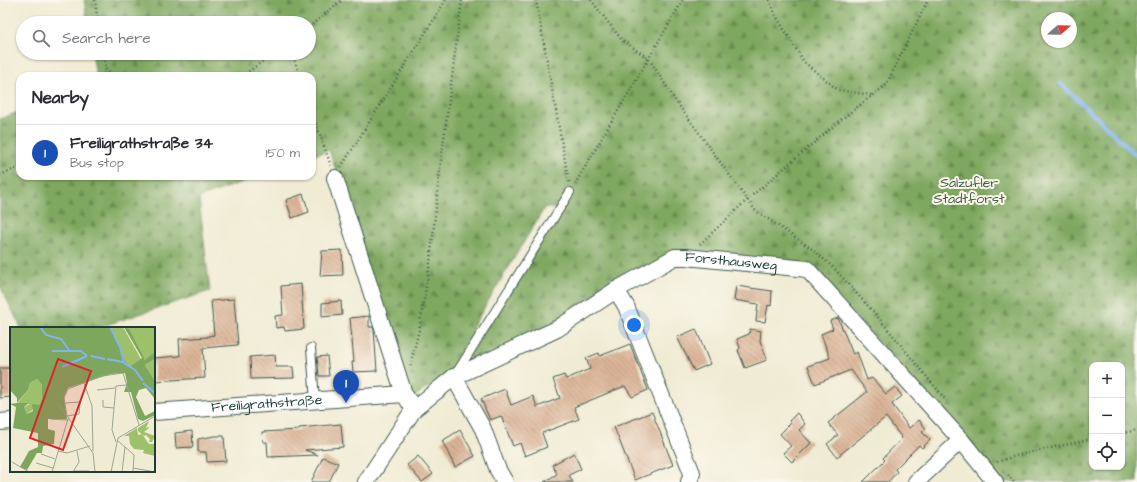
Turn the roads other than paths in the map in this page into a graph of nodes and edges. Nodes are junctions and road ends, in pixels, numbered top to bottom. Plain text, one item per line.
1 (334, 178) road end
2 (570, 192) road end
3 (616, 290) junction
4 (311, 348) dead end
5 (454, 376) junction
6 (404, 394) junction
7 (314, 401) junction
8 (414, 409) junction
9 (155, 412) edge
10 (10, 421) edge
11 (0, 422) edge
12 (961, 440) junction
13 (996, 472) edge
14 (366, 482) edge
15 (505, 482) edge
16 (689, 482) edge
17 (916, 482) edge

1 - 6 street
2 - 5 lane
3 - 5 street, Forsthausweg
3 - 12 street, Forsthausweg
3 - 16 street
4 - 7 lane
5 - 8 street, Forsthausweg
5 - 15 street
6 - 7 street, Freiligrathstraße
6 - 8 street
7 - 9 street, Freiligrathstraße
8 - 14 street, Forsthausweg
10 - 11 street
12 - 13 street, Forsthausweg
12 - 17 street

